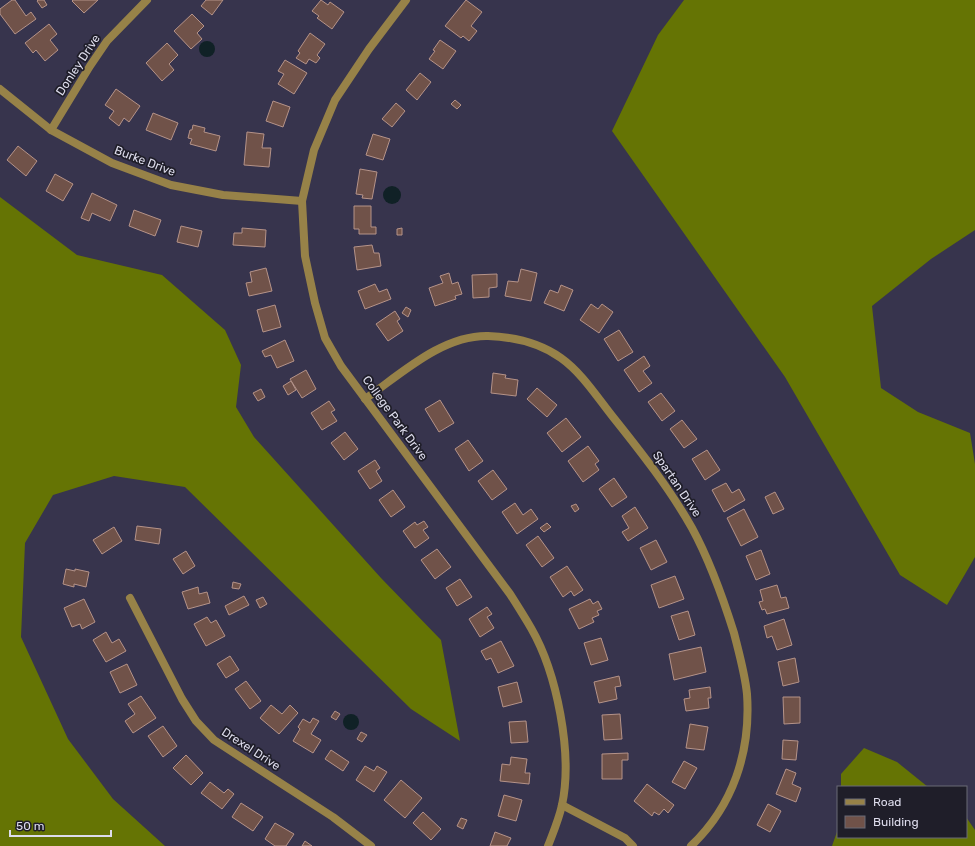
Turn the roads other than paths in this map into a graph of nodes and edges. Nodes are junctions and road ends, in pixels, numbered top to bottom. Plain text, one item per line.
1 (147, 0) edge
2 (406, 0) edge
3 (0, 89) edge
4 (51, 130) junction
5 (302, 201) junction
6 (365, 399) junction
7 (130, 598) dead end
8 (562, 805) junction
9 (371, 846) edge
10 (548, 846) edge
11 (633, 846) edge
12 (691, 846) edge

1 - 4 street, Donley Drive
2 - 5 street, College Park Drive
3 - 4 street, Burke Drive
4 - 5 street, Burke Drive
5 - 6 street, College Park Drive
6 - 8 street, College Park Drive
6 - 12 street, Spartan Drive
7 - 9 street, Drexel Drive
8 - 10 street, College Park Drive
8 - 11 street

